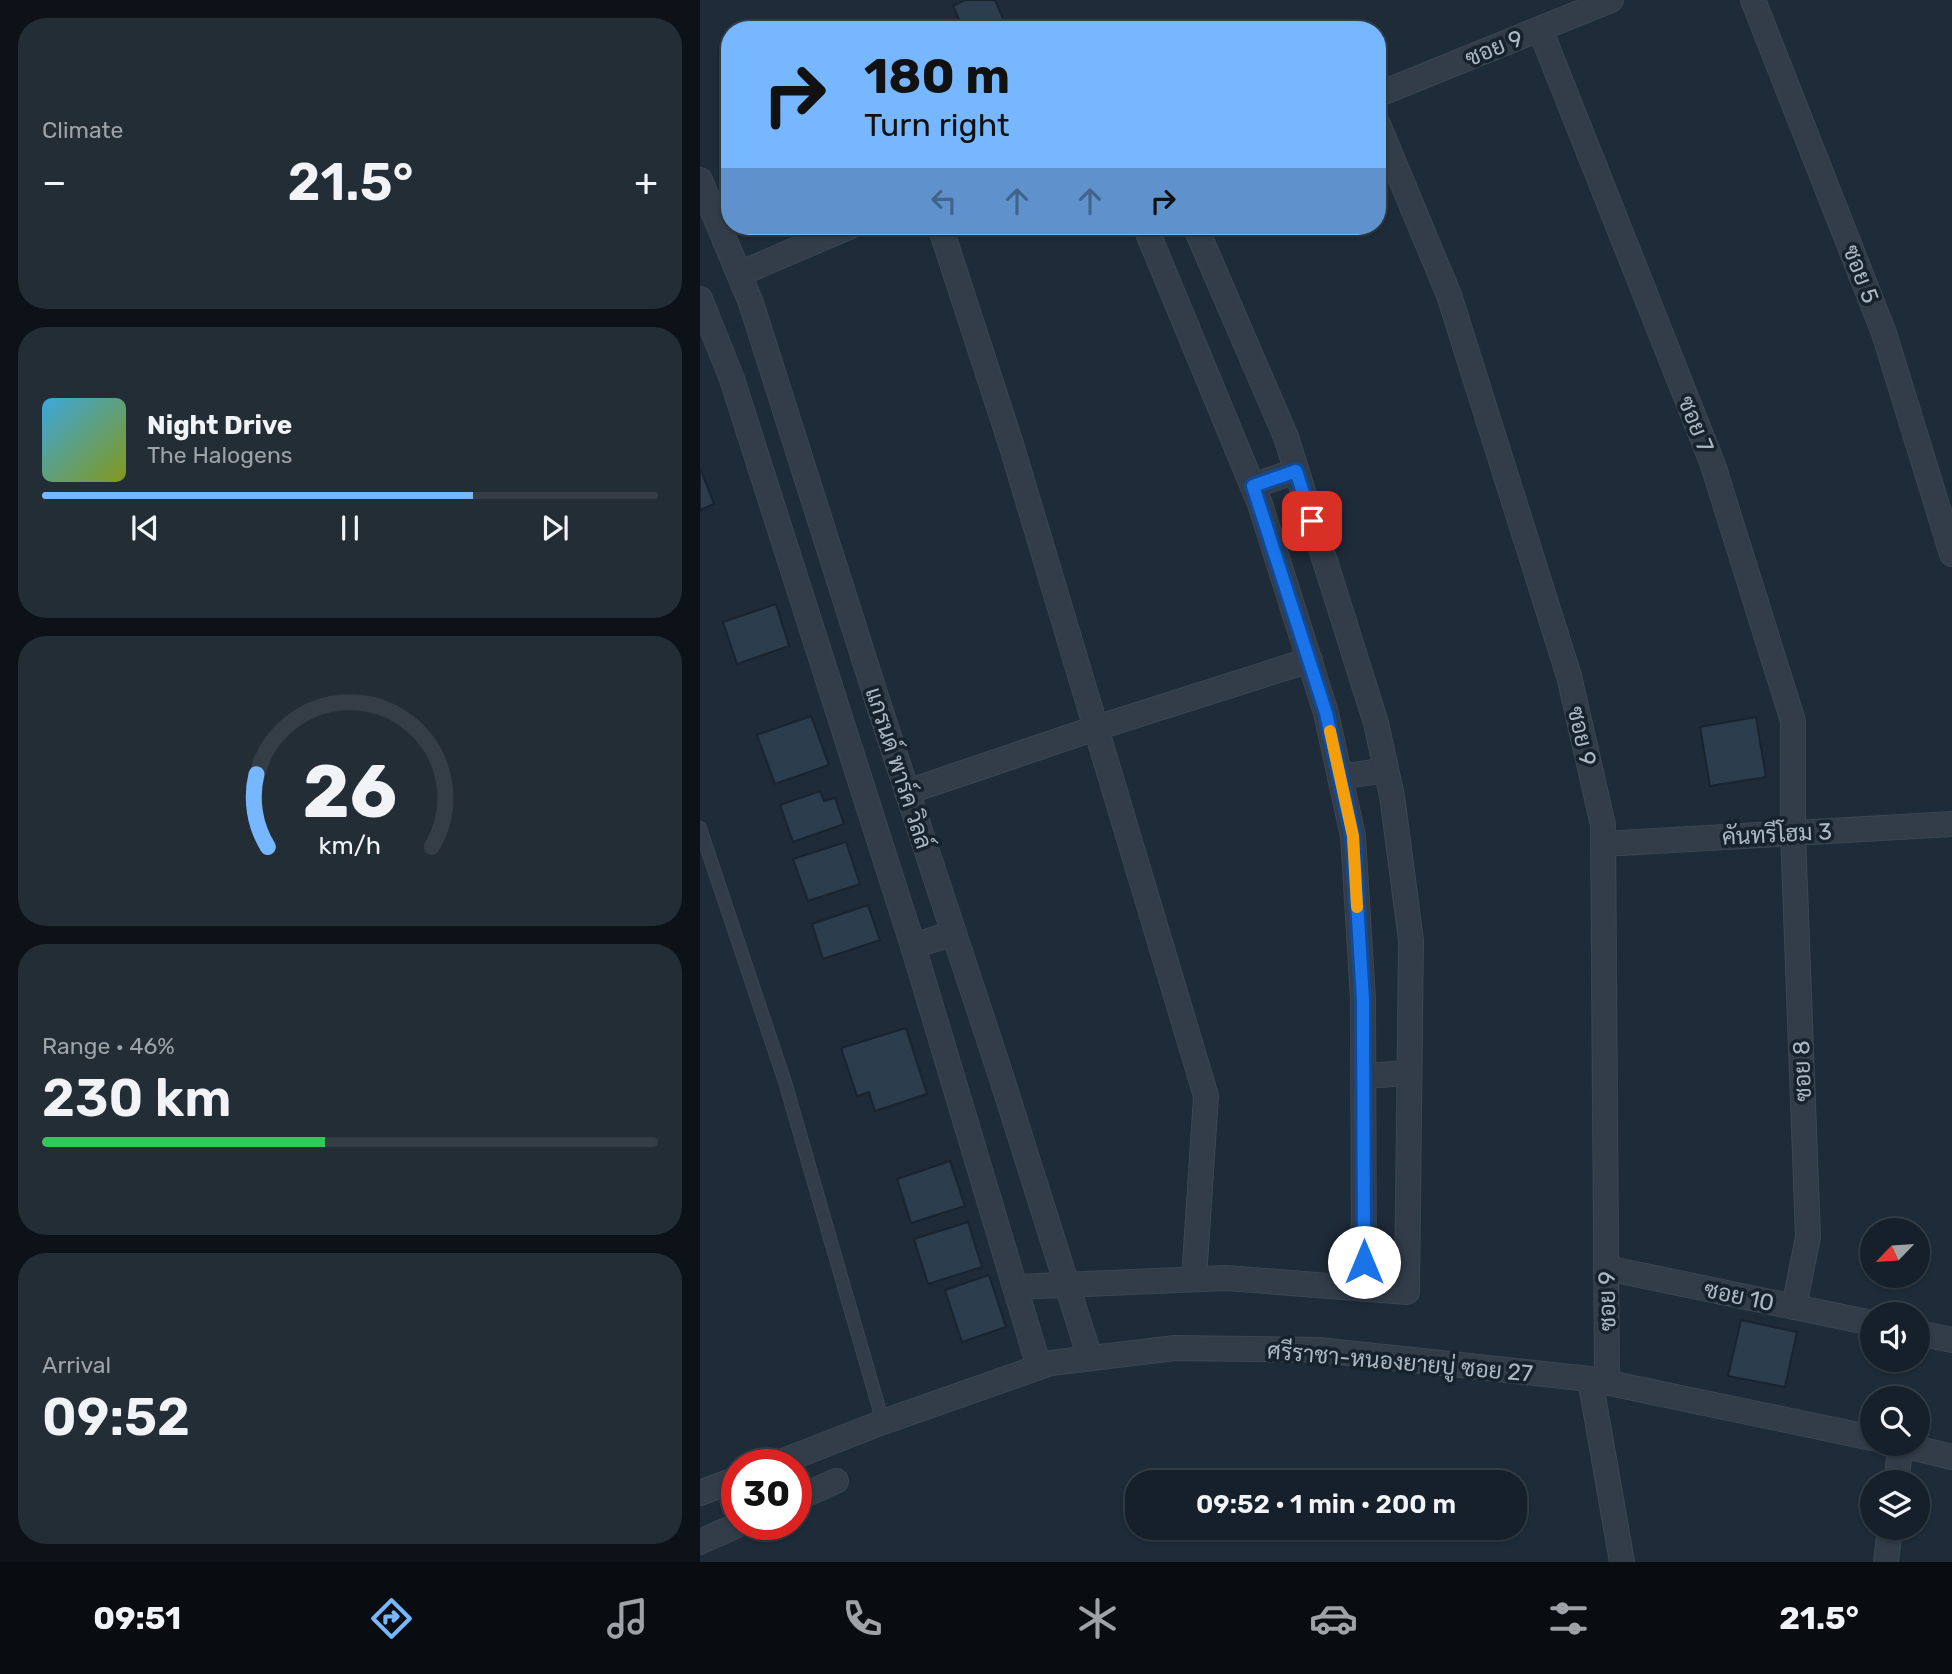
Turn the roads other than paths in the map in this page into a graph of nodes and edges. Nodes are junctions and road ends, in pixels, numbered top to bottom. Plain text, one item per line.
1 (1611, 0) edge
2 (1753, 0) edge
3 (1540, 29) junction
4 (1386, 91) edge
5 (1386, 144) edge
6 (700, 180) edge
7 (721, 217) edge
8 (728, 235) edge
9 (830, 235) edge
10 (943, 235) edge
11 (1148, 235) edge
12 (1199, 235) edge
13 (739, 274) junction
14 (700, 299) edge
15 (772, 367) junction
16 (732, 379) junction
17 (1296, 471) junction
18 (1253, 486) junction
19 (1952, 554) edge
20 (862, 653) junction
21 (1310, 660) junction
22 (823, 667) junction
23 (1096, 727) junction
24 (1386, 770) junction
25 (1339, 777) junction
26 (907, 792) junction
27 (1952, 824) edge
28 (700, 828) edge
29 (1793, 833) junction
30 (1603, 844) junction
31 (954, 933) junction
32 (913, 946) junction
33 (1409, 1073) junction
34 (1363, 1076) junction
35 (1606, 1268) junction
36 (1194, 1279) junction
37 (1067, 1285) junction
38 (1015, 1287) junction
39 (1364, 1289) junction
40 (1794, 1307) junction
41 (1860, 1321) edge
42 (1930, 1335) edge
43 (1952, 1340) edge
44 (1090, 1359) junction
45 (1039, 1367) junction
46 (1598, 1381) junction
47 (883, 1422) junction
48 (1860, 1436) edge
49 (812, 1450) edge
50 (1930, 1452) edge
51 (1952, 1457) edge
52 (836, 1481) dead end
53 (721, 1485) edge
54 (812, 1492) edge
55 (700, 1493) edge
56 (721, 1533) edge
57 (1889, 1540) edge
58 (700, 1542) edge
59 (1622, 1562) edge
60 (1886, 1562) edge

1 - 3 street, ซอย 9
2 - 19 street, ซอย 5
3 - 4 street, ซอย 9
3 - 29 street, ซอย 7
5 - 30 street, ซอย 9
6 - 7 street, แกรนด์ พาร์ค วิลล์
8 - 13 street, แกรนด์ พาร์ค วิลล์
9 - 13 street
10 - 23 street
11 - 18 street
12 - 17 street
13 - 15 street, แกรนด์ พาร์ค วิลล์
14 - 16 street, แกรนด์ พาร์ค วิลล์
15 - 16 street
15 - 20 street, แกรนด์ พาร์ค วิลล์
16 - 22 street, แกรนด์ พาร์ค วิลล์
17 - 18 street
17 - 24 street
18 - 21 street
20 - 22 street
20 - 26 street, แกรนด์ พาร์ค วิลล์
21 - 23 street
21 - 25 street
22 - 32 street, แกรนด์ พาร์ค วิลล์
23 - 26 street
23 - 36 street
24 - 25 street
24 - 33 street
25 - 34 street
26 - 31 street, แกรนด์ พาร์ค วิลล์
27 - 29 street, คันทรีโฮม 3
28 - 47 lane
29 - 30 street, คันทรีโฮม 3
29 - 40 street, ซอย 8
30 - 35 street, ซอย 9
31 - 32 street
31 - 37 street, แกรนด์ พาร์ค วิลล์
32 - 38 street, แกรนด์ พาร์ค วิลล์
33 - 34 street
33 - 39 street
34 - 39 street
35 - 40 street, ซอย 10
35 - 46 street, ซอย 9
36 - 37 street
36 - 39 street
37 - 38 street
37 - 44 street, แกรนด์ พาร์ค วิลล์
38 - 45 street, แกรนด์ พาร์ค วิลล์
40 - 41 street, ซอย 10
42 - 43 street
44 - 45 street, ศรีราชา-หนองยายบู่ ซอย 27
44 - 46 street, ศรีราชา-หนองยายบู่ ซอย 27
45 - 47 street, ศรีราชา-หนองยายบู่ ซอย 27
46 - 48 street, ศรีราชา-หนองยายบู่ ซอย 27
46 - 59 street, ซอย 9
47 - 49 street, ศรีราชา-หนองยายบู่ ซอย 27
50 - 51 street
52 - 54 street
53 - 55 street
56 - 58 street
57 - 60 street

